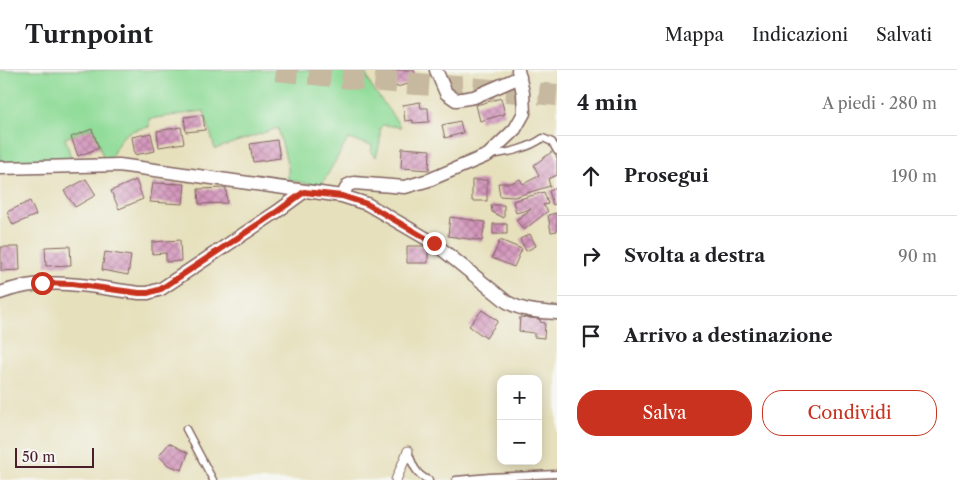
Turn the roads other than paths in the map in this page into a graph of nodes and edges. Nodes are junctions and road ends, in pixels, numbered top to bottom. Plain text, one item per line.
1 (436, 70) edge
2 (519, 74) edge
3 (557, 151) edge
4 (488, 155) junction
5 (0, 168) edge
6 (304, 192) junction
7 (342, 196) junction
8 (0, 293) edge
9 (557, 314) edge
10 (186, 429) dead end
11 (408, 451) joint
12 (557, 474) edge
13 (213, 480) edge
14 (396, 480) edge
15 (429, 480) edge
16 (456, 480) edge

1 - 2 street
2 - 4 street
3 - 4 lane
4 - 7 street
5 - 6 street
6 - 7 street
6 - 8 street
7 - 9 street
10 - 13 lane
11 - 14 street
11 - 15 lane
12 - 16 lane

